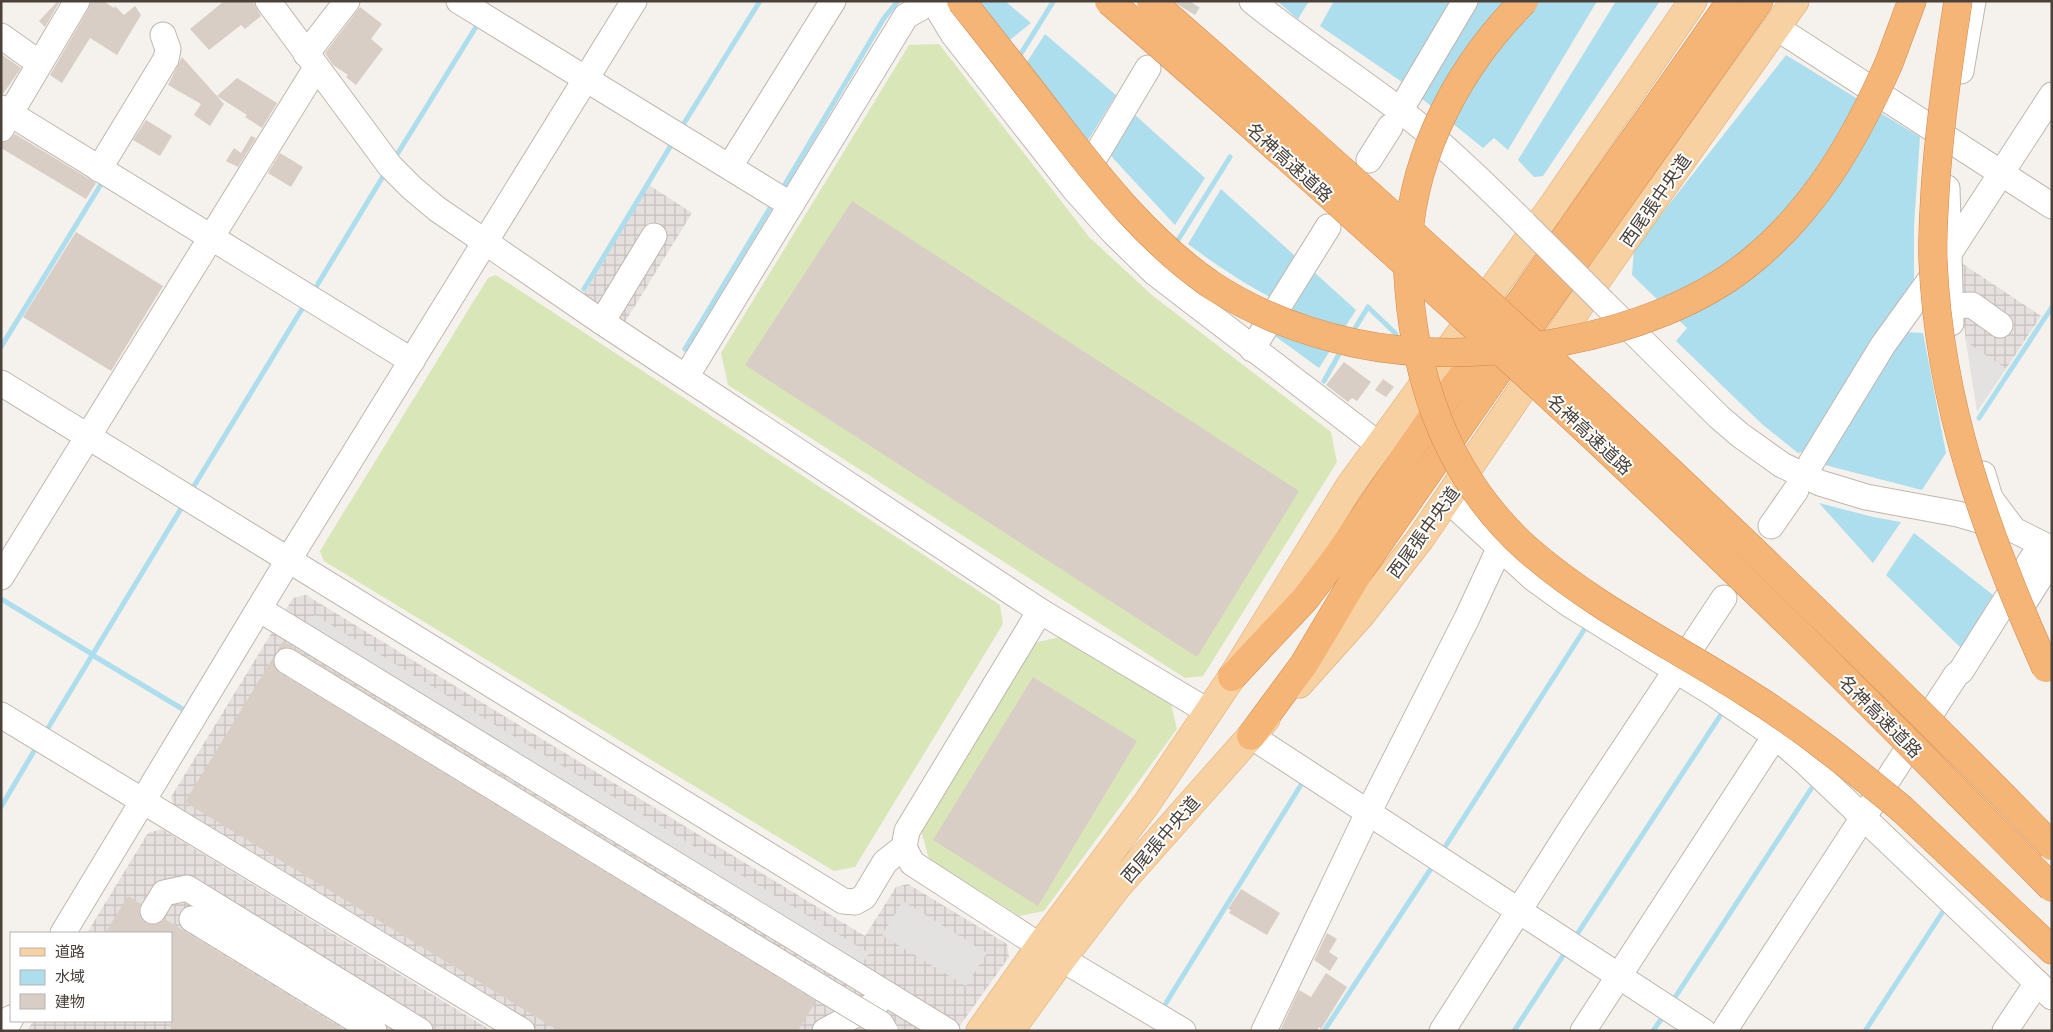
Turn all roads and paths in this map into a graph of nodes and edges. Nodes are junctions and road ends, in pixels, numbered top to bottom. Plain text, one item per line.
1 (77, 1) edge
2 (268, 1) edge
3 (347, 1) edge
4 (459, 1) edge
5 (634, 1) edge
6 (834, 1) edge
7 (961, 1) edge
8 (1109, 1) edge
9 (1151, 1) edge
10 (1252, 1) edge
11 (1465, 1) edge
12 (1524, 1) edge
13 (1693, 1) edge
14 (1731, 1) edge
15 (1759, 1) edge
16 (1795, 1) edge
17 (1912, 1) edge
18 (1958, 1) edge
19 (1972, 1) edge
20 (1777, 28) junction
21 (163, 35) dead end
22 (1, 36) edge
23 (311, 61) junction
24 (40, 63) junction
25 (1148, 68) dead end
26 (586, 78) junction
27 (2052, 95) edge
28 (1407, 99) dead end
29 (4, 117) edge
30 (1390, 127) dead end
31 (1950, 140) junction
32 (1369, 160) dead end
33 (730, 166) junction
34 (99, 169) junction
35 (2000, 172) junction
36 (1075, 190) junction
37 (791, 205) junction
38 (2052, 206) edge
39 (1328, 227) dead end
40 (654, 236) dead end
41 (210, 237) junction
42 (486, 243) junction
43 (1948, 255) junction
44 (1950, 306) junction
45 (602, 322) junction
46 (2000, 325) dead end
47 (1252, 349) junction
48 (412, 361) junction
49 (686, 377) junction
50 (1, 383) edge
51 (88, 435) junction
52 (1378, 444) junction
53 (1811, 463) dead end
54 (1796, 490) dead end
55 (1448, 499) junction
56 (1771, 526) dead end
57 (2014, 530) junction
58 (1500, 547) junction
59 (289, 559) junction
60 (2046, 560) edge
61 (1, 577) edge
62 (1724, 598) dead end
63 (259, 610) junction
64 (1040, 611) junction
65 (287, 661) dead end
66 (1677, 670) junction
67 (2049, 674) edge
68 (1232, 677) junction
69 (1209, 712) junction
70 (1, 715) edge
71 (1250, 736) junction
72 (1775, 736) junction
73 (145, 800) junction
74 (1368, 813) junction
75 (1868, 824) junction
76 (2052, 846) edge
77 (904, 847) junction
78 (2052, 888) edge
79 (153, 911) dead end
80 (1519, 912) junction
81 (192, 919) dead end
82 (64, 932) edge
83 (2052, 950) edge
84 (1051, 953) junction
85 (1619, 976) junction
86 (2044, 990) edge
87 (891, 996) junction
88 (10, 1020) edge
89 (4, 1031) edge
90 (374, 1031) edge
91 (420, 1031) edge
92 (522, 1031) edge
93 (825, 1031) edge
94 (885, 1031) edge
95 (948, 1031) edge
96 (980, 1031) edge
97 (1010, 1031) edge
98 (1183, 1031) edge
99 (1264, 1031) edge
100 (1442, 1031) edge
101 (1583, 1031) edge
102 (1703, 1031) edge
103 (1724, 1031) edge
104 (1743, 1031) edge
105 (2005, 1031) edge

1 - 24 street
2 - 23 street
3 - 23 street
4 - 26 street
5 - 26 street
6 - 33 street
7 - 17 highway, bridge
8 - 78 highway, 名神高速道路, bridge
9 - 76 highway, 名神高速道路, bridge
10 - 57 street, bridge
11 - 28 street
12 - 83 highway, bridge
13 - 52 main road, 西尾張中央道
14 - 68 highway
15 - 71 highway
16 - 20 main road, 西尾張中央道
18 - 67 highway, bridge
19 - 31 street
20 - 31 street
20 - 55 main road, 西尾張中央道
21 - 34 street
22 - 24 street
23 - 41 street
23 - 42 street
24 - 29 street
25 - 36 street
26 - 33 street
26 - 42 street
27 - 35 street
29 - 34 street
30 - 32 street
31 - 35 street
31 - 43 street
33 - 37 street
34 - 41 street
35 - 38 street
35 - 43 street
36 - 37 street
36 - 47 street
37 - 49 street
39 - 47 street
40 - 45 street
41 - 48 street
41 - 51 street
42 - 45 street
42 - 48 street
43 - 44 street
43 - 53 street
44 - 46 street
44 - 57 street
45 - 49 street
47 - 52 street
48 - 59 street
49 - 64 street
50 - 51 street
51 - 59 street
51 - 61 street
52 - 68 main road, 西尾張中央道
54 - 56 street
55 - 58 street
55 - 71 main road, 西尾張中央道
57 - 60 street
58 - 66 street
58 - 74 street
59 - 63 street
59 - 77 street
60 - 75 street
62 - 66 street
63 - 73 street
63 - 87 street
64 - 69 street
64 - 77 street
65 - 94 street, bridge
66 - 72 street
66 - 80 street
68 - 69 main road, 西尾張中央道
69 - 84 main road, 西尾張中央道
70 - 73 street
71 - 74 street
71 - 84 main road, 西尾張中央道
72 - 75 street
72 - 85 street
73 - 82 street
73 - 92 street
74 - 80 street
74 - 99 street
75 - 86 street
75 - 103 street
75 - 104 street
77 - 84 street
79 - 91 street
80 - 85 street
80 - 100 street
81 - 90 street
84 - 96 main road, 西尾張中央道
84 - 97 main road, 西尾張中央道
84 - 98 street
85 - 101 street
85 - 102 street
86 - 105 street
87 - 93 street
87 - 95 street
88 - 89 street

